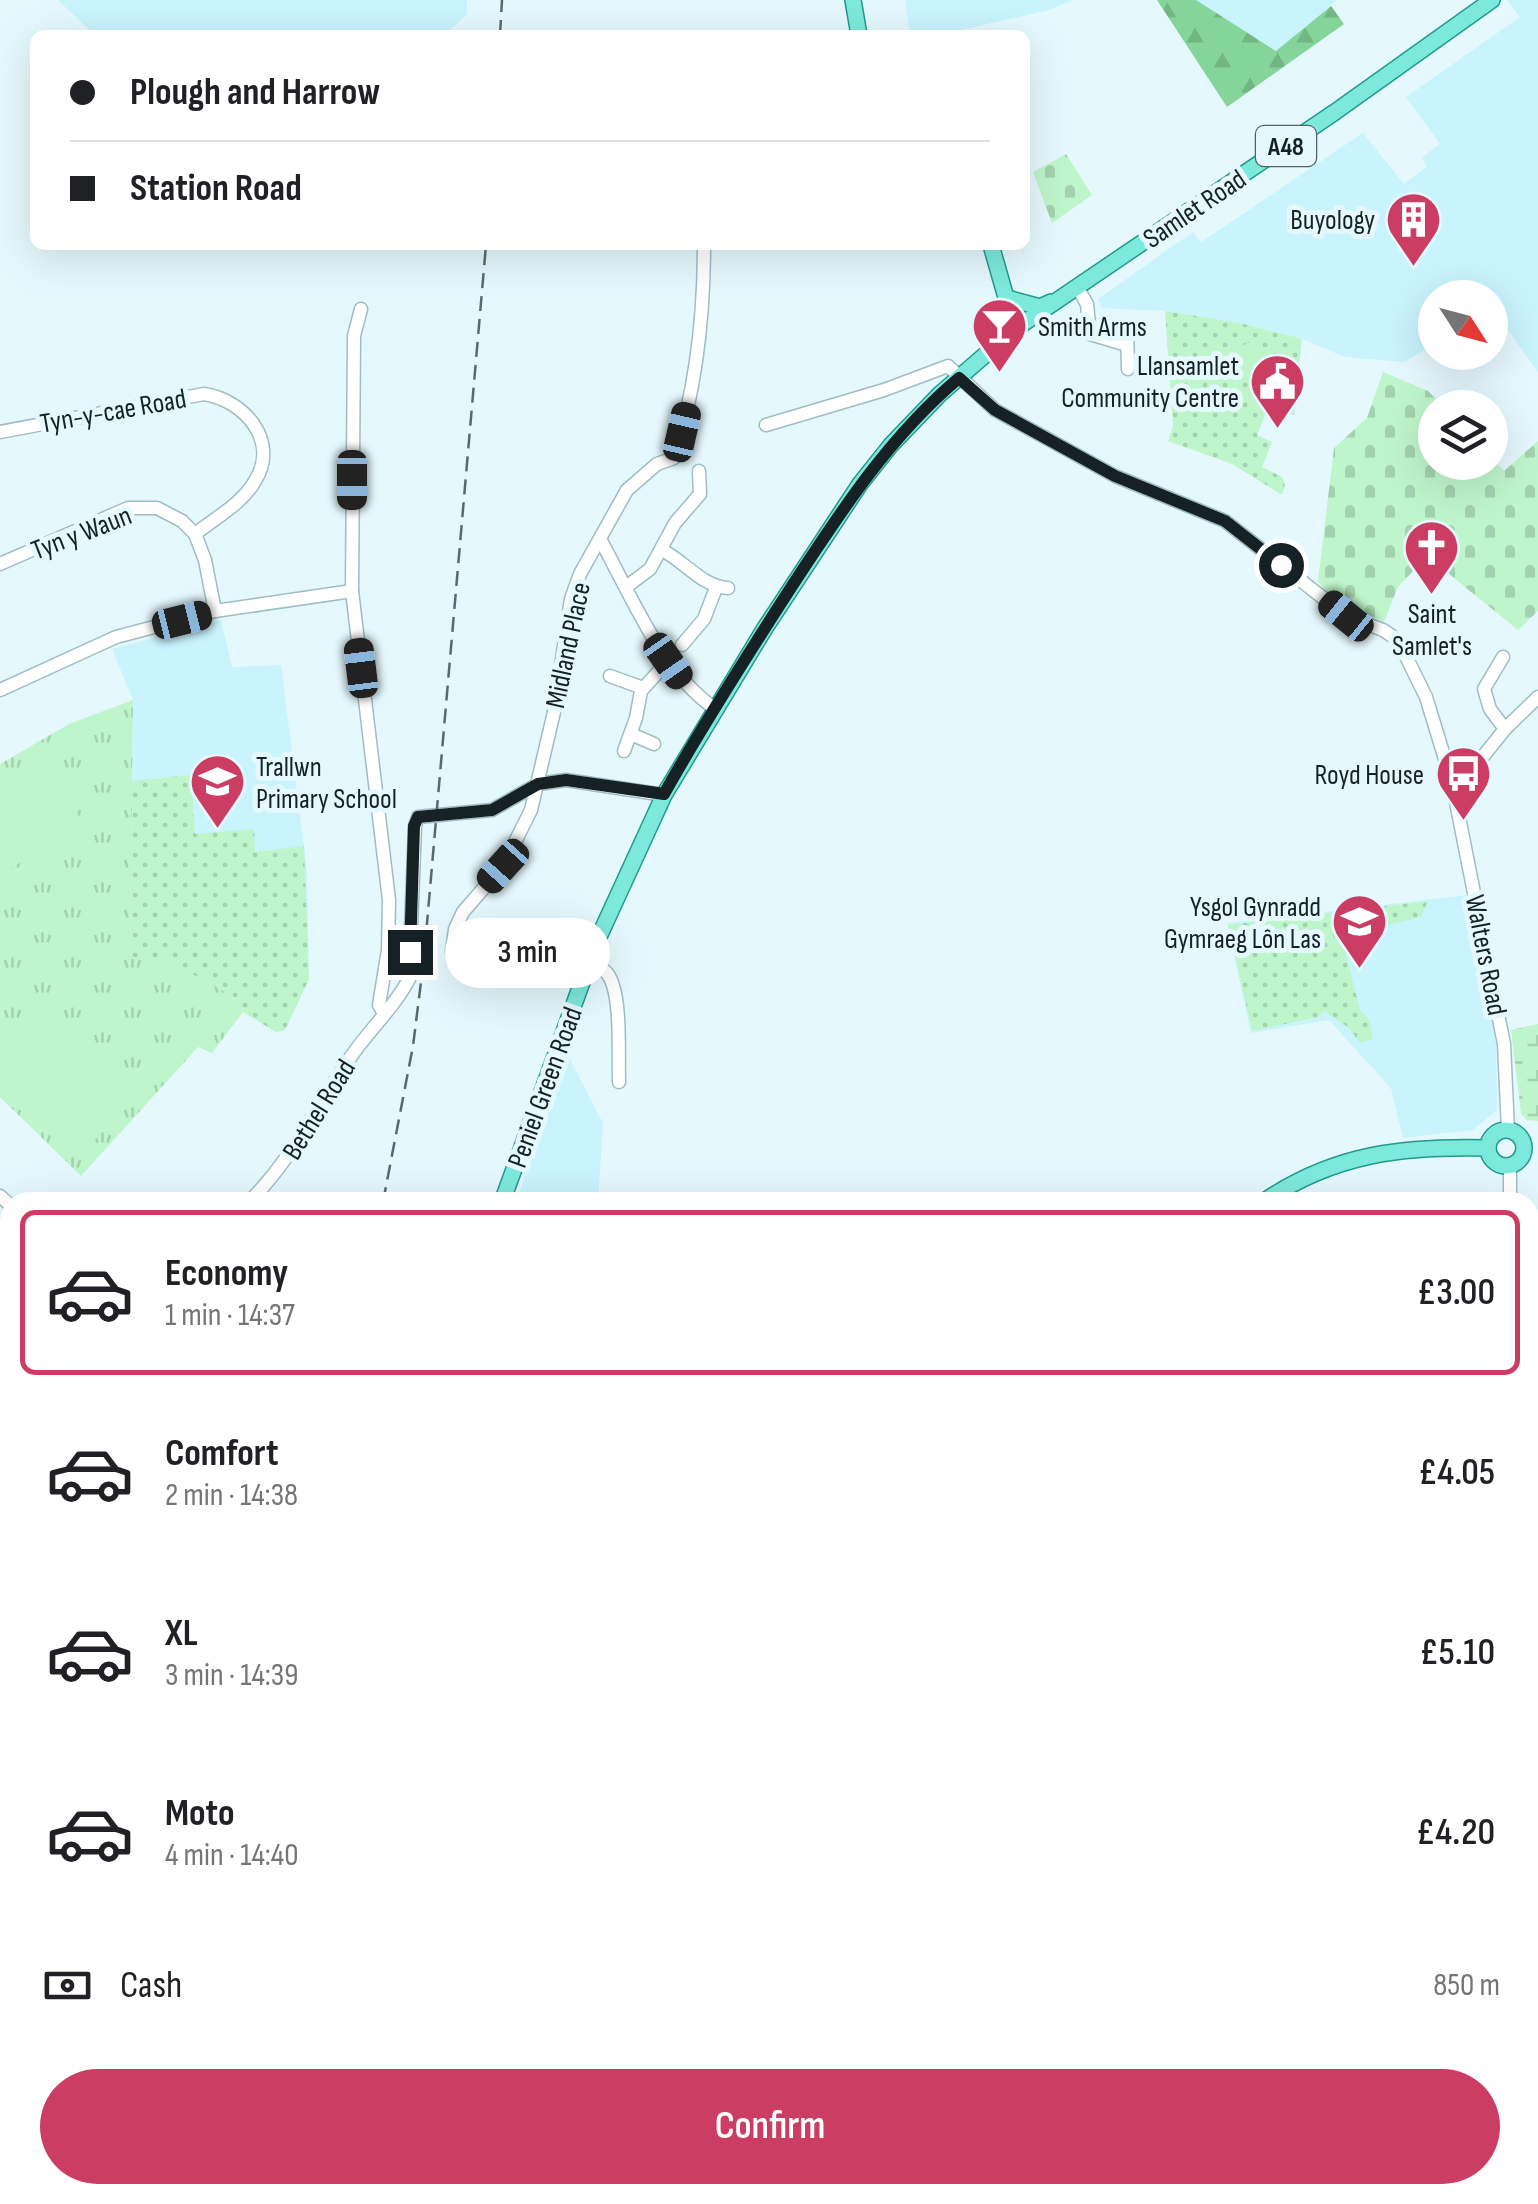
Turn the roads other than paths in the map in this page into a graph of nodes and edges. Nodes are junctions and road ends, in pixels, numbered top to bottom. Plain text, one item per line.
1 (853, 0) edge
2 (1492, 0) edge
3 (857, 30) edge
4 (704, 250) edge
5 (993, 250) edge
6 (1077, 287) junction
7 (1007, 298) junction
8 (1060, 298) junction
9 (361, 309) dead end
10 (1127, 328) dead end
11 (1014, 330) junction
12 (1127, 345) junction
13 (1128, 369) dead end
14 (959, 378) junction
15 (766, 426) dead end
16 (0, 432) edge
17 (699, 471) dead end
18 (698, 497) junction
19 (712, 508) dead end
20 (194, 534) junction
21 (600, 539) junction
22 (662, 550) junction
23 (0, 564) edge
24 (626, 587) junction
25 (352, 591) junction
26 (215, 612) junction
27 (698, 630) junction
28 (712, 641) dead end
29 (682, 644) dead end
30 (1503, 657) dead end
31 (668, 661) junction
32 (610, 676) dead end
33 (644, 688) junction
34 (0, 690) edge
35 (1538, 697) edge
36 (714, 708) junction
37 (1505, 729) junction
38 (631, 734) junction
39 (654, 744) dead end
40 (624, 750) dead end
41 (1452, 782) junction
42 (538, 784) junction
43 (664, 794) junction
44 (412, 898) junction
45 (389, 900) junction
46 (452, 952) dead end
47 (589, 963) junction
48 (383, 1012) junction
49 (619, 1082) dead end
50 (1508, 1130) junction
51 (1531, 1145) edge
52 (1488, 1148) junction
53 (1510, 1166) junction
54 (259, 1192) edge
55 (506, 1192) edge
56 (1277, 1192) edge
57 (1510, 1192) edge

1 - 3 main road
2 - 6 main road, Samlet Road / A48
4 - 21 street, Midland Place
5 - 7 main road
6 - 8 main road, Samlet Road / A48
6 - 12 street
7 - 8 main road
7 - 11 main road
8 - 11 main road, Samlet Road / A48
9 - 25 street
10 - 12 street
11 - 14 main road, Peniel Green Road / A48
12 - 13 street
14 - 15 street
14 - 36 main road, Peniel Green Road / A48
14 - 41 street, Walters Road
16 - 20 street, Tyn-y-cae Road
17 - 18 street
18 - 19 street
18 - 22 street
20 - 23 street, Tyn y Waun
20 - 26 street
21 - 24 street
21 - 42 street, Midland Place
22 - 24 street
22 - 27 street
24 - 31 street
25 - 26 street
25 - 45 street
26 - 34 street
27 - 28 street
27 - 29 street
30 - 37 street
31 - 33 street
31 - 36 street
32 - 33 street
33 - 38 street
35 - 37 street
36 - 43 main road, Peniel Green Road / A48
37 - 41 street
38 - 39 street
38 - 40 street
41 - 50 street, Walters Road
42 - 43 street
42 - 44 street, Bethel Road
42 - 46 street, Midland Place
43 - 47 main road, Peniel Green Road / A48
44 - 45 street
44 - 48 street, Bethel Road
45 - 48 street
47 - 49 street
47 - 55 main road, Peniel Green Road / A48
48 - 54 street, Bethel Road
50 - 51 main road
50 - 52 main road
51 - 53 main road
52 - 53 main road
52 - 56 main road
53 - 57 street

